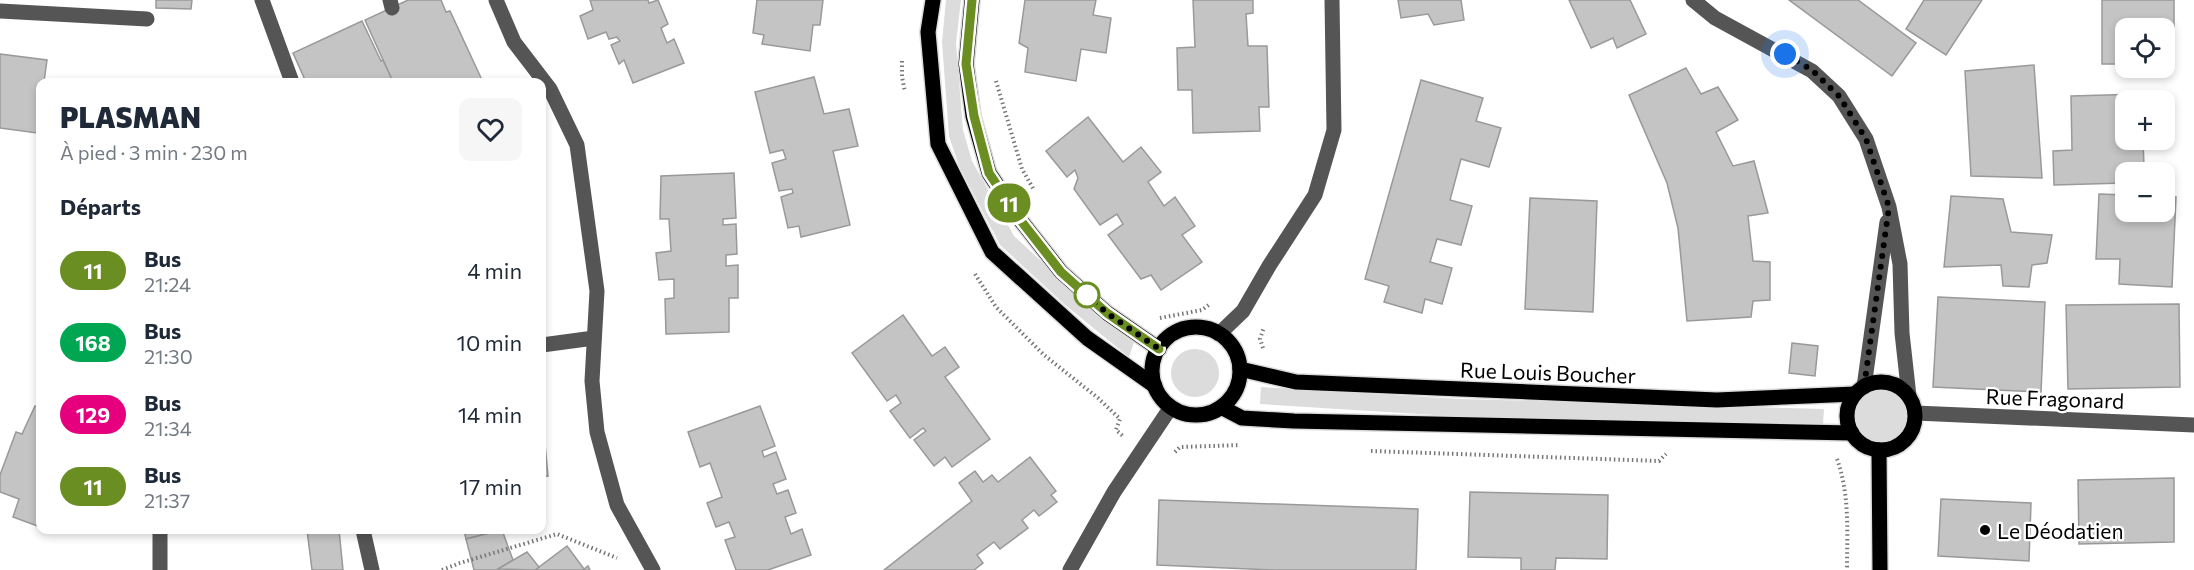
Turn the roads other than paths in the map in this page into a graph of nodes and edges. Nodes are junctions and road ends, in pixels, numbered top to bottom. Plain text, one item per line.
1 (262, 0) edge
2 (496, 0) edge
3 (933, 0) edge
4 (972, 0) edge
5 (1332, 0) edge
6 (1693, 0) edge
7 (0, 11) edge
8 (147, 19) dead end
9 (291, 78) edge
10 (542, 78) edge
11 (546, 84) edge
12 (1889, 207) junction
13 (1219, 334) junction
14 (594, 338) junction
15 (546, 344) edge
16 (1159, 349) junction
17 (1240, 369) junction
18 (1155, 386) junction
19 (1859, 391) junction
20 (1909, 396) junction
21 (1171, 407) junction
22 (1221, 407) junction
23 (1915, 414) junction
24 (2194, 425) edge
25 (1852, 433) junction
26 (1879, 450) junction
27 (160, 534) edge
28 (364, 534) edge
29 (160, 570) edge
30 (372, 570) edge
31 (653, 570) edge
32 (1070, 570) edge
33 (1880, 570) edge

1 - 9 street
2 - 10 street
3 - 18 main road
4 - 16 main road
5 - 13 street
6 - 12 street
7 - 8 street
11 - 14 street
12 - 19 street
12 - 20 street
13 - 16 main road
13 - 17 main road
14 - 15 street
14 - 31 street
16 - 18 main road
17 - 19 main road, Rue Louis Boucher
17 - 22 main road
18 - 21 main road
19 - 20 main road
19 - 25 main road
20 - 23 main road
21 - 22 main road
21 - 32 street
22 - 25 main road
23 - 24 street, Rue Fragonard
23 - 26 main road
25 - 26 main road
26 - 33 main road
27 - 29 street
28 - 30 street

